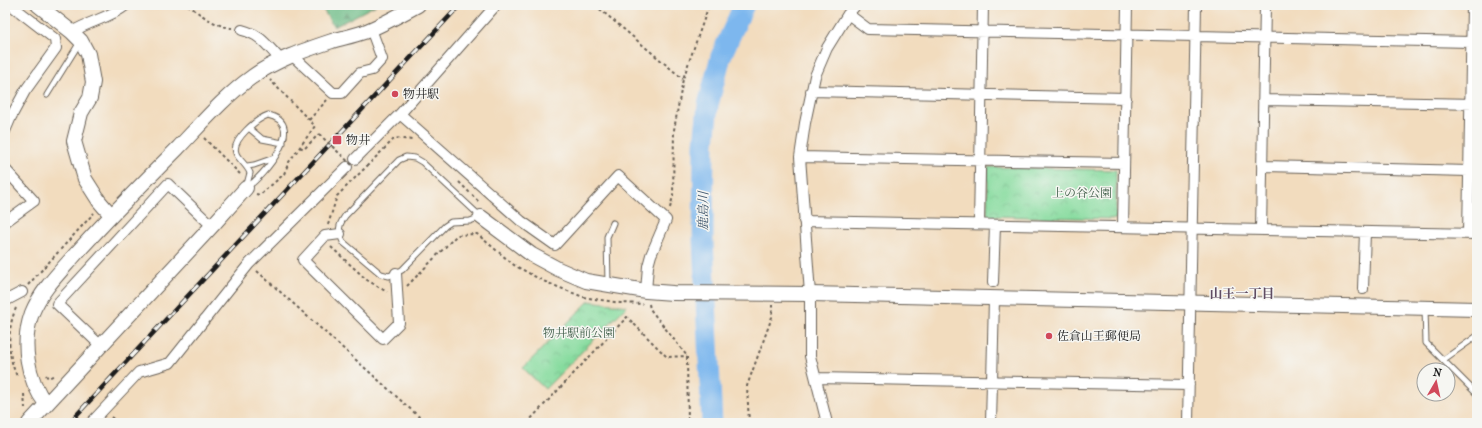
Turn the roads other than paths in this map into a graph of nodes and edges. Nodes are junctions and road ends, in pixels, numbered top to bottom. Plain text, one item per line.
1 (11, 5) edge
2 (38, 5) edge
3 (126, 5) edge
4 (418, 5) edge
5 (496, 5) edge
6 (856, 5) edge
7 (983, 5) edge
8 (1127, 5) edge
9 (1196, 5) edge
10 (1265, 5) edge
11 (1472, 5) edge
12 (848, 14) junction
13 (371, 29) junction
14 (242, 30) road end
15 (982, 32) junction
16 (1127, 34) junction
17 (76, 36) junction
18 (1196, 36) junction
19 (1264, 37) junction
20 (1471, 42) junction
21 (287, 58) junction
22 (811, 91) junction
23 (47, 95) dead end
24 (981, 95) junction
25 (1126, 98) junction
26 (1263, 100) junction
27 (1473, 104) edge
28 (400, 114) junction
29 (249, 128) junction
30 (5, 131) edge
31 (283, 143) junction
32 (800, 157) junction
33 (274, 158) junction
34 (980, 160) junction
35 (1124, 163) junction
36 (247, 166) junction
37 (1262, 166) junction
38 (5, 169) edge
39 (1469, 171) junction
40 (246, 188) junction
41 (111, 215) junction
42 (481, 217) junction
43 (804, 221) junction
44 (5, 222) edge
45 (613, 223) dead end
46 (978, 224) junction
47 (995, 225) junction
48 (212, 226) junction
49 (1123, 227) junction
50 (1192, 228) junction
51 (1261, 230) junction
52 (1365, 232) junction
53 (340, 234) junction
54 (1472, 234) edge
55 (396, 273) junction
56 (993, 282) dead end
57 (608, 285) junction
58 (1364, 289) dead end
59 (22, 292) dead end
60 (810, 294) junction
61 (648, 298) junction
62 (994, 299) junction
63 (5, 301) edge
64 (1190, 303) junction
65 (1425, 308) junction
66 (1477, 309) edge
67 (1477, 336) edge
68 (101, 346) junction
69 (1444, 360) junction
70 (816, 378) junction
71 (992, 381) junction
72 (1189, 385) junction
73 (1477, 394) edge
74 (46, 404) junction
75 (29, 423) edge
76 (91, 423) edge
77 (827, 423) edge
78 (991, 423) edge
79 (1188, 423) edge

1 - 30 street
2 - 17 street
3 - 17 street
4 - 13 street
5 - 28 street
6 - 12 street
7 - 15 street
8 - 16 street
9 - 18 street
10 - 19 street
11 - 20 street
12 - 15 street
12 - 22 street
13 - 21 street
13 - 21 street
14 - 21 street
15 - 16 street
15 - 24 street
16 - 18 street
16 - 25 street
17 - 23 lane
17 - 41 street
18 - 19 street
18 - 50 street
19 - 20 street
19 - 26 street
20 - 27 street
21 - 41 street
22 - 24 street
22 - 32 street
24 - 25 street
24 - 34 street
25 - 35 street
26 - 27 street
26 - 37 street
27 - 39 street
28 - 61 street
28 - 76 street
29 - 31 lane
29 - 31 lane
29 - 36 lane
31 - 33 lane
32 - 34 street
32 - 43 street
33 - 36 lane
33 - 40 lane
34 - 35 street
34 - 46 street
35 - 49 street
36 - 40 lane
37 - 39 street
37 - 51 street
38 - 44 street
39 - 54 street
40 - 48 street
41 - 74 street
42 - 53 lane
42 - 55 lane
42 - 57 street
43 - 46 street
43 - 60 street
45 - 57 lane
46 - 47 street
47 - 49 street
47 - 56 street
48 - 68 street
48 - 68 street
49 - 50 street
50 - 51 street
50 - 64 street
51 - 52 street
52 - 54 street
52 - 58 street
53 - 55 lane
53 - 55 street
57 - 61 street
59 - 63 street
60 - 61 street
60 - 62 street
60 - 70 street
62 - 64 street
62 - 71 street
64 - 65 street
64 - 72 street
65 - 66 street
65 - 69 lane
67 - 69 lane
68 - 74 street
69 - 73 lane
70 - 71 street
70 - 77 street
71 - 72 street
71 - 78 street
72 - 79 street
74 - 75 street

